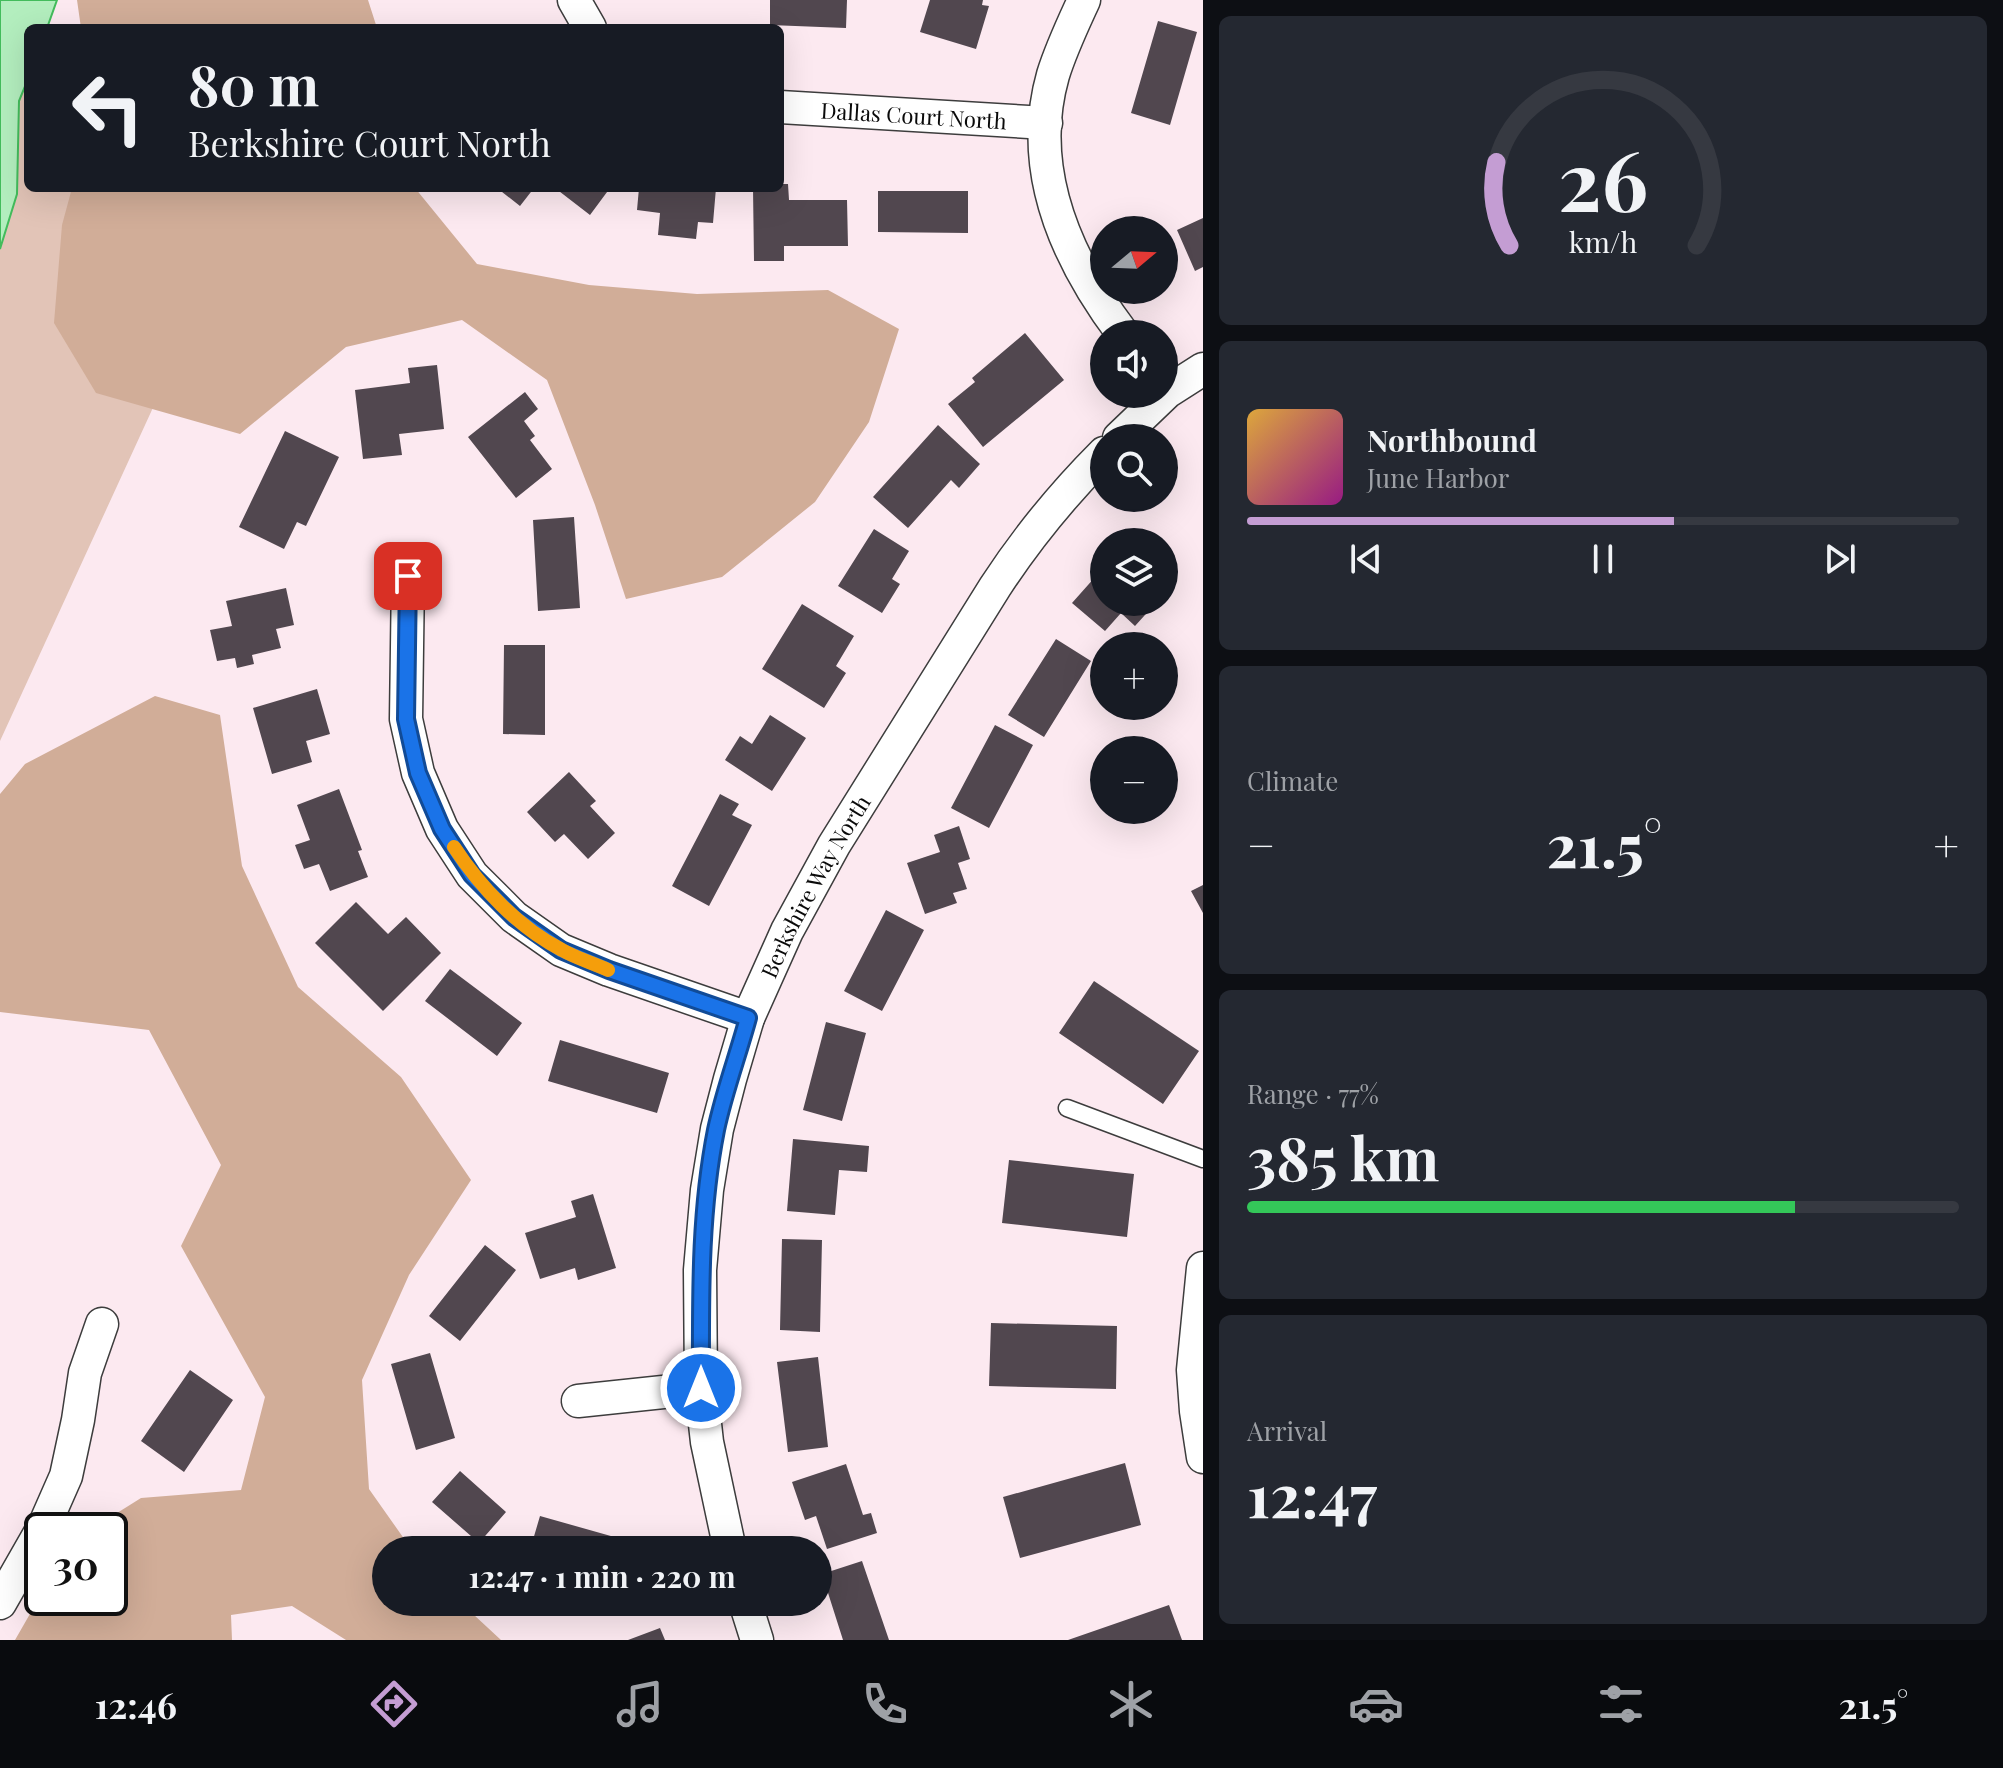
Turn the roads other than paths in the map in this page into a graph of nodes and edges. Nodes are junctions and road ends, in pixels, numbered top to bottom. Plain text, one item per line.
1 (574, 0) edge
2 (1084, 0) edge
3 (588, 24) edge
4 (784, 107) edge
5 (1046, 123) junction
6 (1114, 320) edge
7 (1203, 369) edge
8 (1178, 383) edge
9 (1148, 408) edge
10 (1133, 424) edge
11 (1090, 468) edge
12 (408, 576) dead end
13 (748, 1018) junction
14 (1067, 1108) dead end
15 (1203, 1159) edge
16 (1203, 1268) edge
17 (102, 1324) dead end
18 (1198, 1370) edge
19 (701, 1388) junction
20 (578, 1401) dead end
21 (1203, 1457) edge
22 (727, 1536) edge
23 (0, 1603) edge
24 (749, 1616) edge
25 (757, 1640) edge

1 - 3 street
2 - 5 street
4 - 5 street, Dallas Court North
5 - 6 street
7 - 8 street
9 - 10 street
11 - 13 street, Berkshire Way North
12 - 13 street
13 - 19 street, Berkshire Way North
14 - 15 lane
16 - 18 street
17 - 23 street
18 - 21 street
19 - 20 street
19 - 22 street, Berkshire Way North
24 - 25 street

